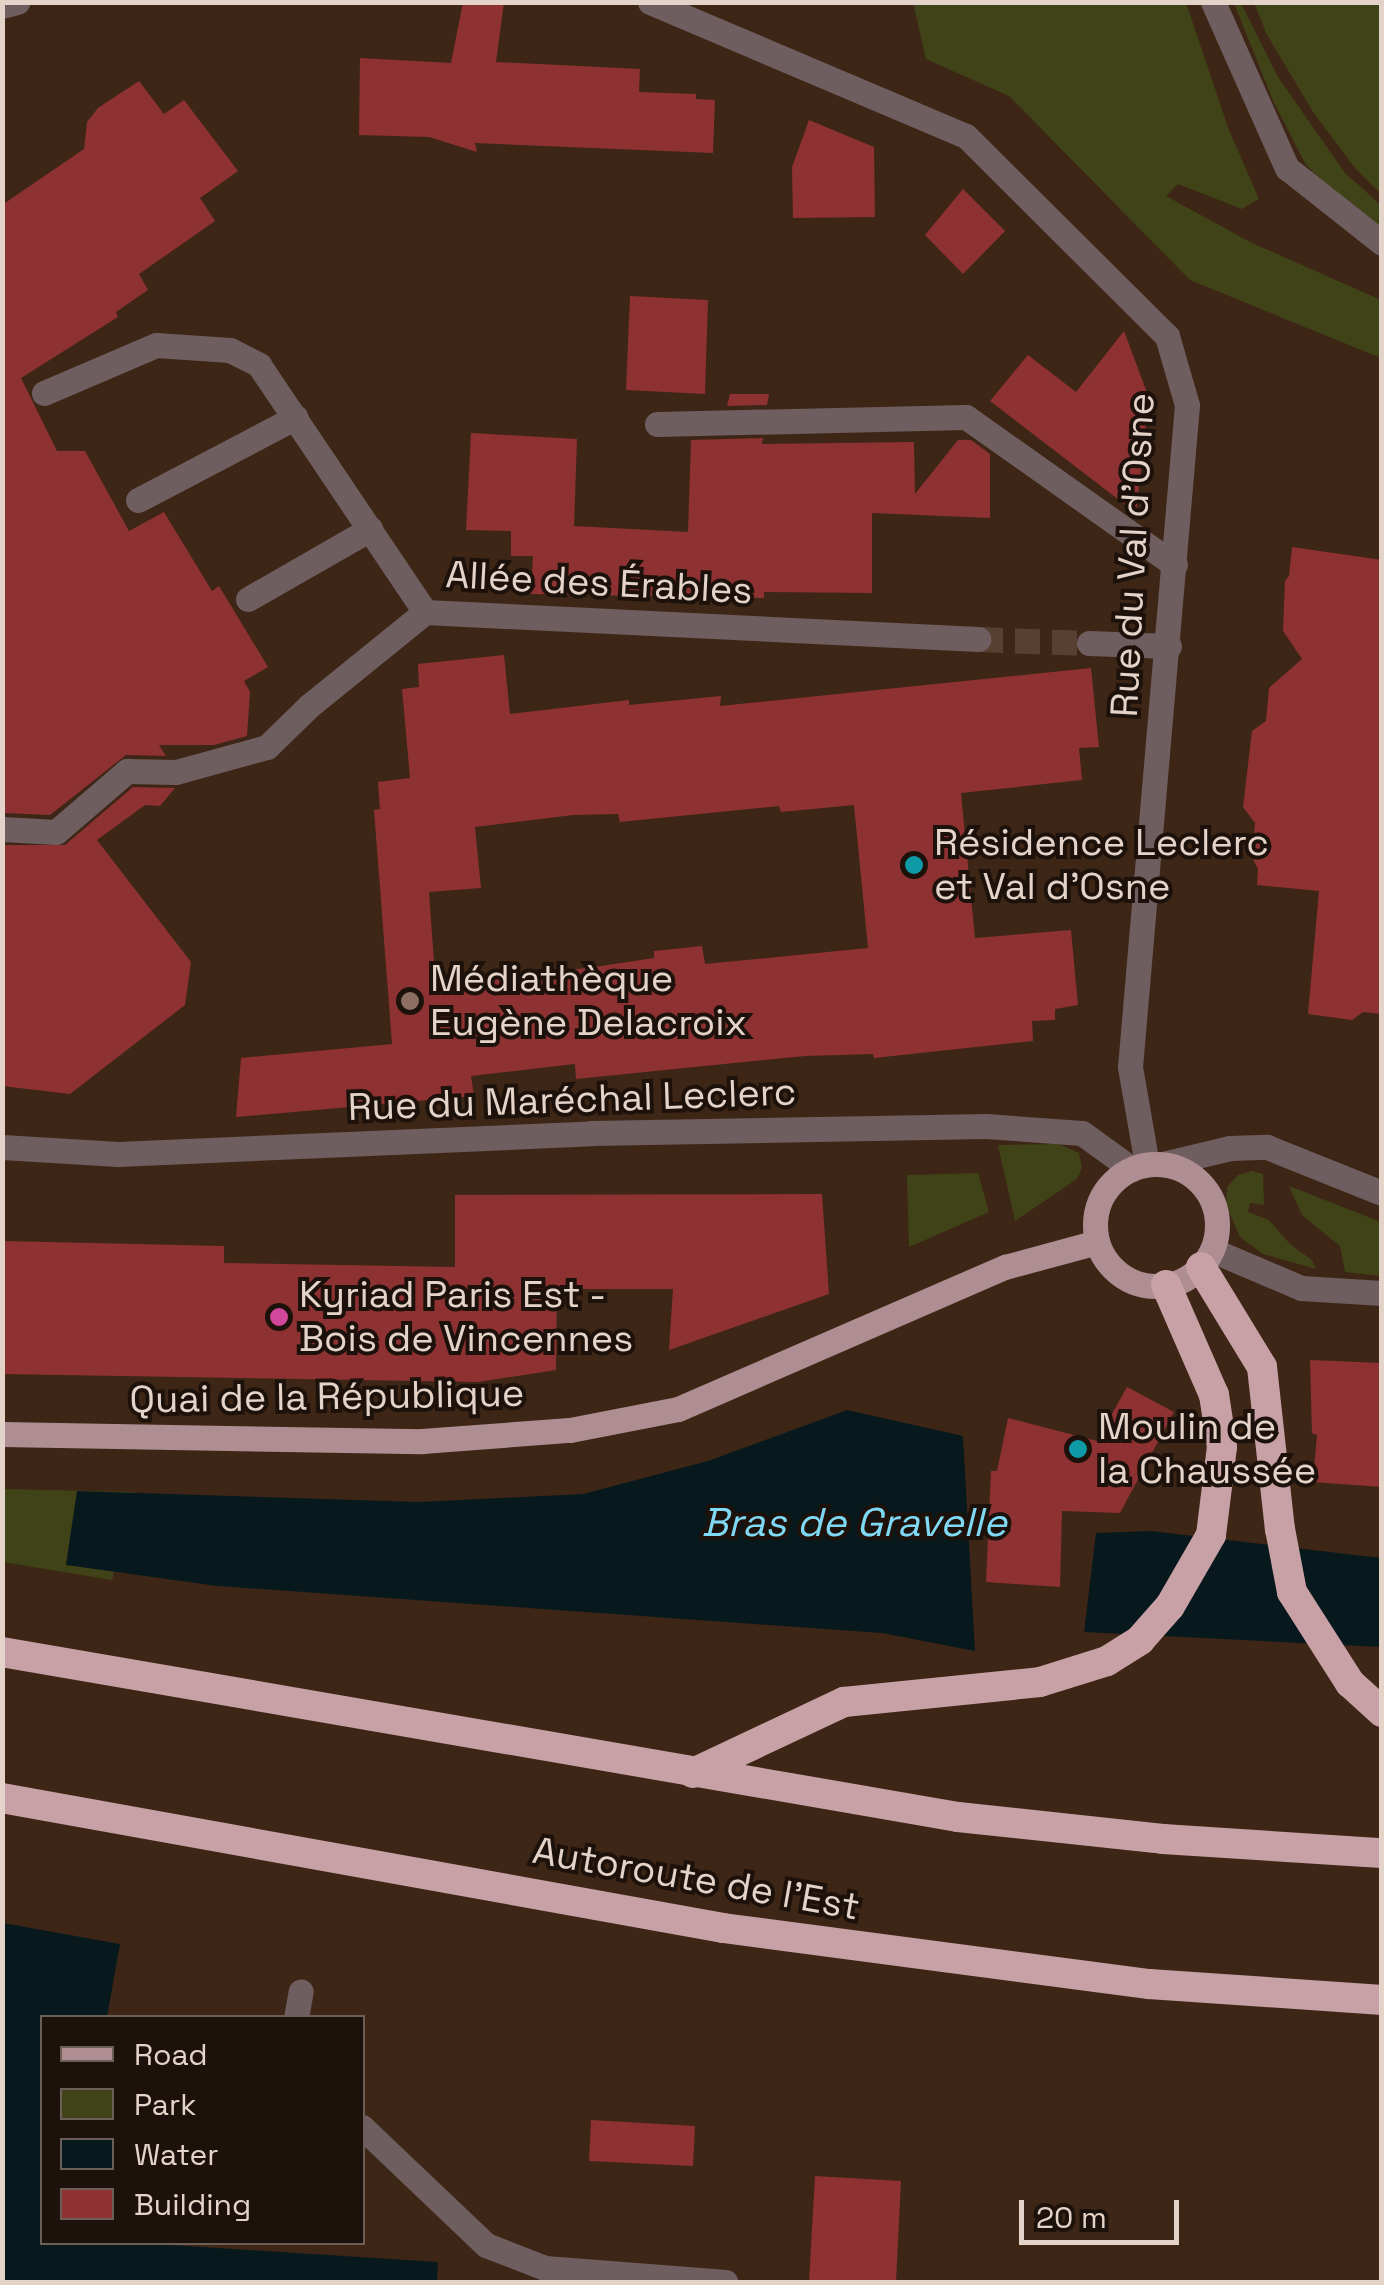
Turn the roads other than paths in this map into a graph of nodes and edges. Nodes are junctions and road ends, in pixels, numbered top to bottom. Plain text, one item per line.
1 (17, 2) edge
2 (650, 2) edge
3 (1214, 2) edge
4 (2, 6) edge
5 (1382, 243) edge
6 (44, 393) dead end
7 (296, 417) junction
8 (657, 424) dead end
9 (138, 500) dead end
10 (370, 529) junction
11 (1175, 566) junction
12 (248, 599) dead end
13 (424, 612) junction
14 (978, 638) tunnel mouth
15 (1089, 643) tunnel mouth
16 (1169, 646) junction
17 (2, 829) edge
18 (2, 1146) edge
19 (1147, 1166) junction
20 (1382, 1193) edge
21 (1097, 1242) junction
22 (1206, 1258) junction
23 (1166, 1285) junction
24 (1382, 1293) edge
25 (2, 1434) edge
26 (2, 1652) edge
27 (1382, 1712) edge
28 (693, 1773) junction
29 (6, 1798) edge
30 (1382, 1853) edge
31 (302, 1991) dead end
32 (1382, 2000) edge
33 (297, 2015) edge
34 (365, 2129) edge
35 (725, 2282) edge

1 - 4 street
2 - 11 street, Rue du Val d'Osne
3 - 5 street
6 - 7 street
7 - 9 street
7 - 10 street
8 - 11 street
10 - 12 street
10 - 13 street
11 - 16 street, Rue du Val d'Osne
13 - 14 street, Allée des Érables
13 - 17 street, Allée des Érables
15 - 16 street
16 - 19 street, Rue du Val d'Osne
18 - 19 street, Rue du Maréchal Leclerc
19 - 20 street
19 - 21 main road
19 - 22 main road
21 - 23 main road
21 - 25 main road, Quai de la République
22 - 23 main road
22 - 24 street
22 - 27 highway
23 - 28 highway
26 - 28 highway
28 - 30 highway
29 - 32 highway, Autoroute de l’Est
31 - 33 street
34 - 35 street

